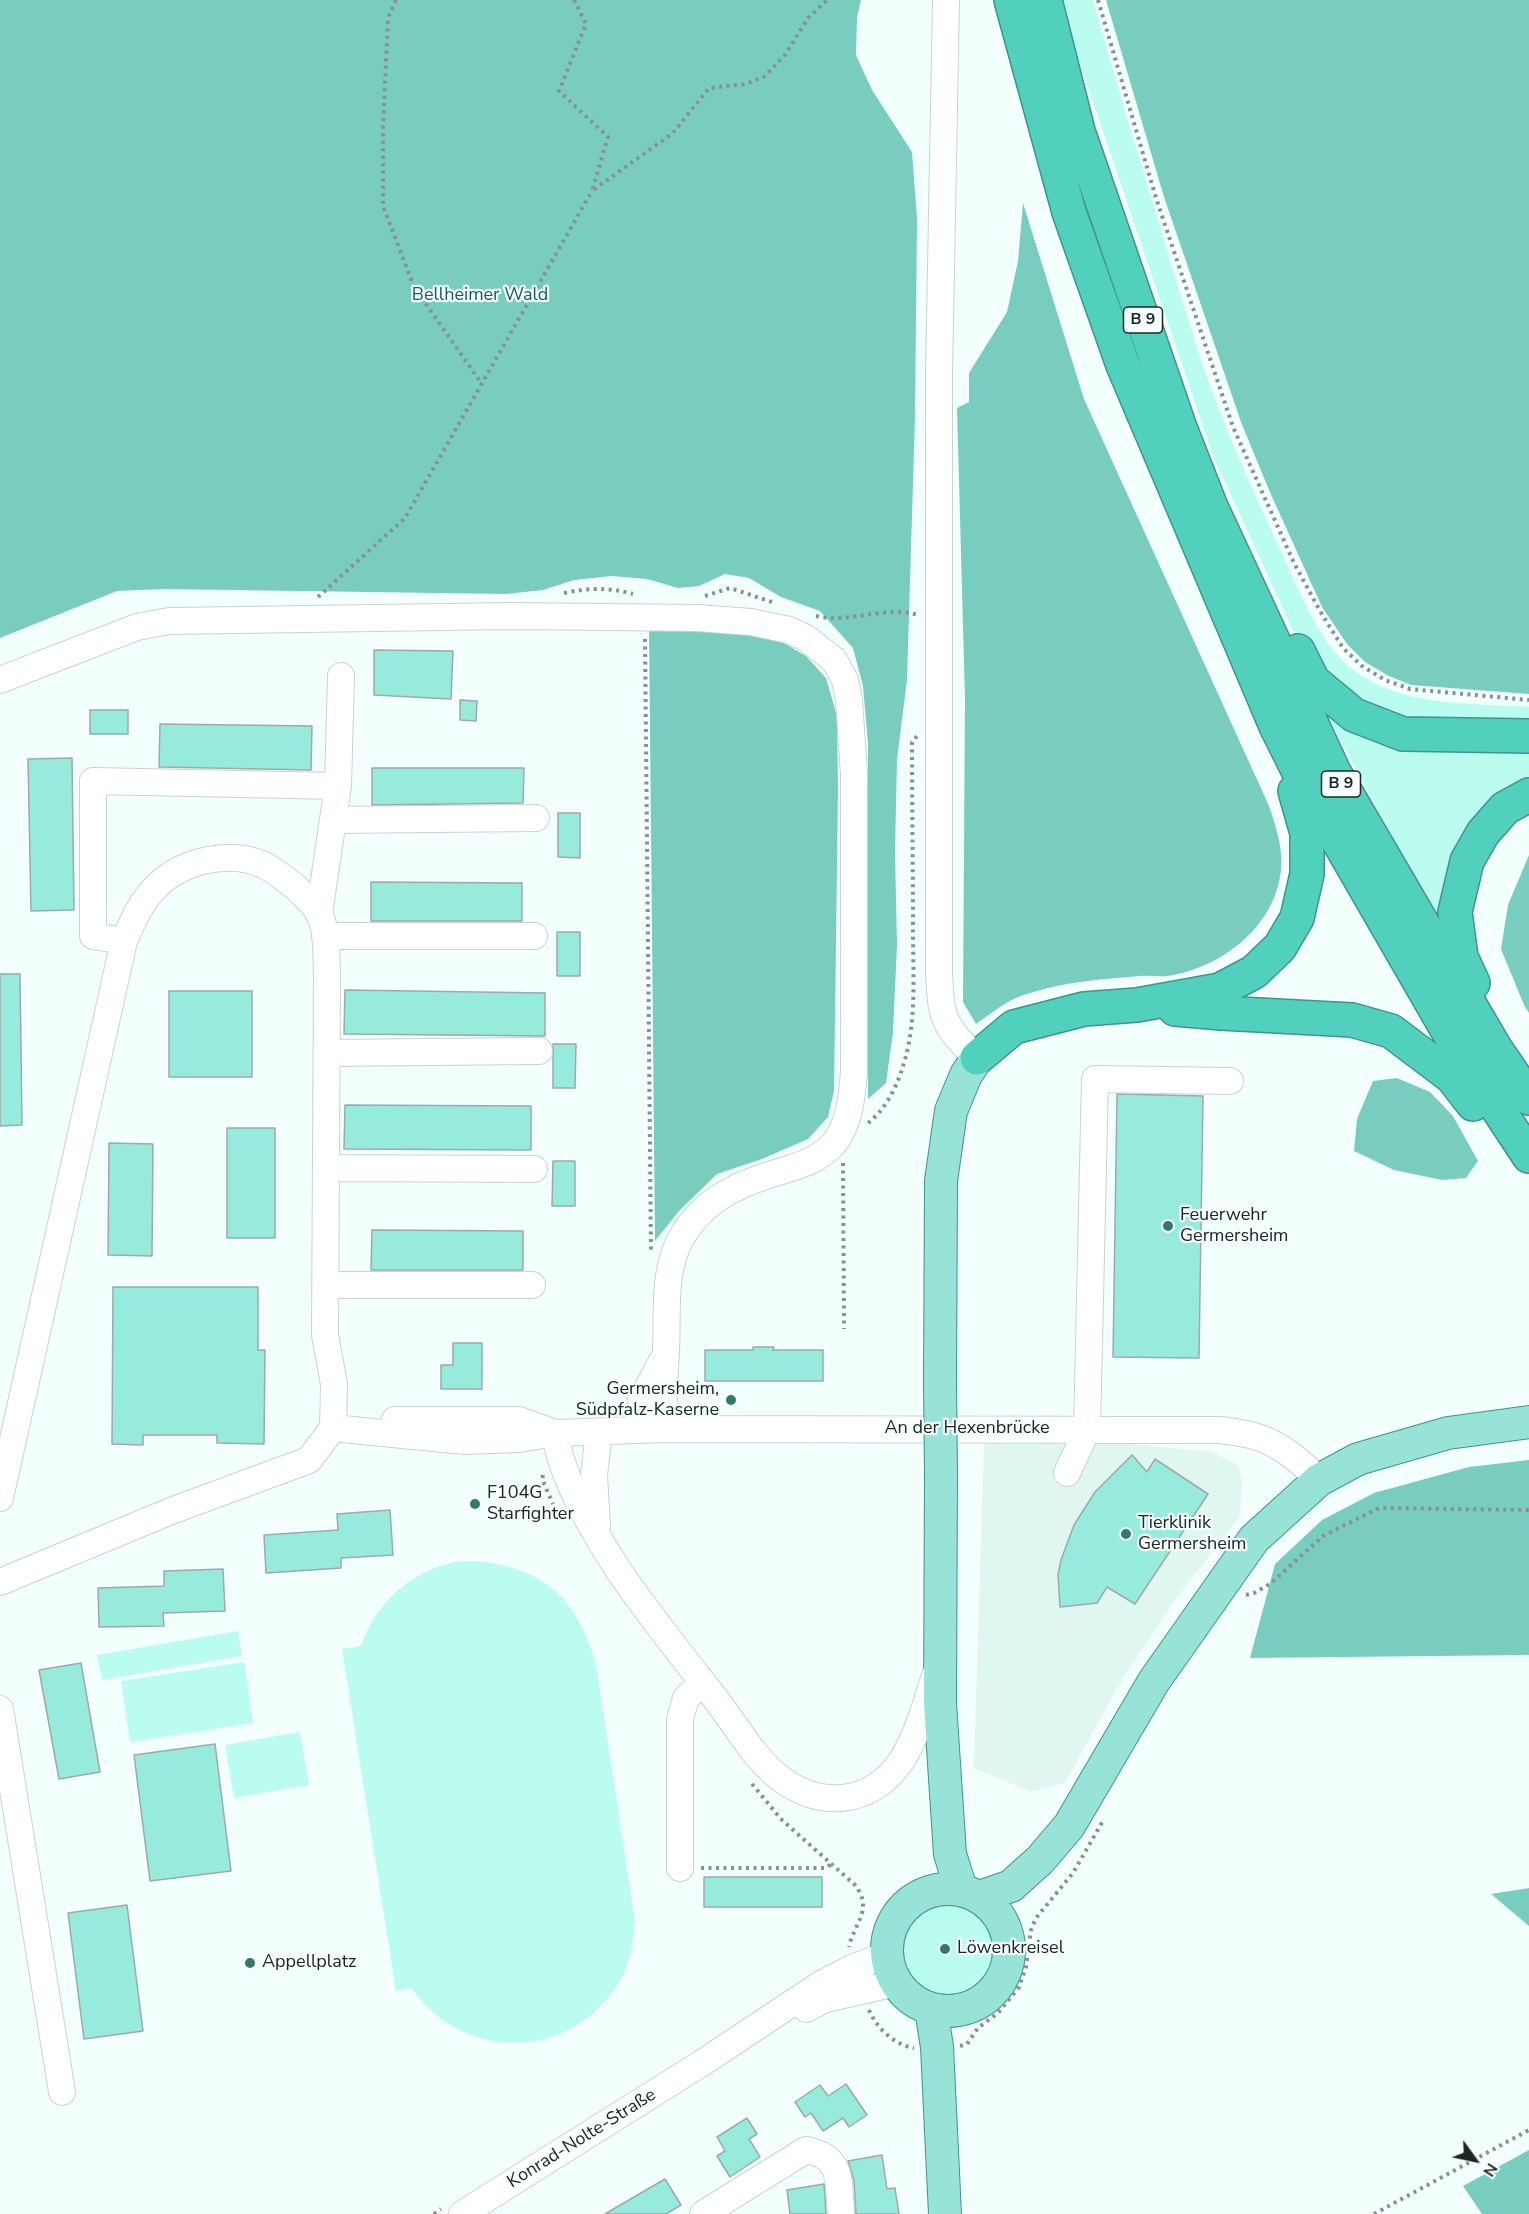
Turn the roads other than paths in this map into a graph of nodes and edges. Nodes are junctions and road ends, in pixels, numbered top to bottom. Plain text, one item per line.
1 (946, 0) edge
2 (1011, 0) edge
3 (1045, 0) edge
4 (1211, 507) junction
5 (341, 676) dead end
6 (0, 680) edge
7 (1276, 726) junction
8 (1529, 736) edge
9 (338, 786) junction
10 (1529, 795) edge
11 (536, 818) dead end
12 (333, 819) junction
13 (322, 925) junction
14 (534, 936) dead end
15 (124, 941) junction
16 (1137, 1005) junction
17 (1495, 1047) junction
18 (539, 1051) dead end
19 (327, 1053) junction
20 (977, 1058) junction
21 (1230, 1081) dead end
22 (1529, 1098) edge
23 (1529, 1156) edge
24 (1529, 1167) edge
25 (326, 1168) junction
26 (534, 1169) dead end
27 (326, 1285) junction
28 (532, 1285) dead end
29 (666, 1353) junction
30 (1529, 1422) edge
31 (333, 1428) junction
32 (664, 1428) junction
33 (638, 1430) junction
34 (1087, 1430) junction
35 (599, 1432) junction
36 (555, 1433) junction
37 (1066, 1473) dead end
38 (1320, 1480) junction
39 (0, 1498) edge
40 (597, 1533) junction
41 (0, 1582) edge
42 (939, 1662) junction
43 (706, 1687) junction
44 (940, 1703) junction
45 (0, 1709) edge
46 (1127, 1725) junction
47 (680, 1868) road end
48 (925, 1893) junction
49 (971, 1893) junction
50 (1007, 1932) junction
51 (891, 1969) junction
52 (931, 2009) junction
53 (966, 2009) junction
54 (62, 2092) dead end
55 (944, 2177) junction
56 (462, 2214) edge
57 (703, 2214) edge
58 (841, 2214) edge
59 (945, 2214) edge

1 - 20 street
2 - 7 highway, B 9
3 - 4 highway, B 9
4 - 8 highway
4 - 17 highway, B 9
5 - 9 street
6 - 29 street
7 - 16 highway, B 9
7 - 23 highway, B 9
9 - 12 street
9 - 15 street
10 - 17 highway, B 9
11 - 12 street
12 - 13 street
13 - 14 street
13 - 15 street
13 - 19 street
15 - 39 street
16 - 20 highway, B 9
16 - 24 highway, B 9
17 - 22 highway, B 9
18 - 19 street
19 - 25 street
20 - 42 main road, B 9, bridge
21 - 34 street
25 - 26 street
25 - 27 street
27 - 28 street
27 - 31 street
29 - 32 street
29 - 33 street
30 - 38 main road
31 - 36 street
31 - 41 street
32 - 33 street, An der Hexenbrücke
32 - 34 street, An der Hexenbrücke
33 - 35 street, An der Hexenbrücke
34 - 37 street
34 - 38 street, An der Hexenbrücke
35 - 36 street, An der Hexenbrücke
35 - 40 street
36 - 40 street
38 - 46 main road
40 - 43 street
42 - 43 street
42 - 44 main road, B 9
43 - 47 street
44 - 48 main road, B 9
44 - 49 main road, B 9
45 - 54 street
46 - 49 main road
46 - 50 main road
48 - 49 main road
48 - 51 main road
49 - 50 main road, B 9
50 - 53 main road, B 9
51 - 52 main road, B 9
51 - 56 street, Konrad-Nolte-Straße
52 - 53 main road, B 9
52 - 55 main road
53 - 55 main road
55 - 59 main road
57 - 58 street

